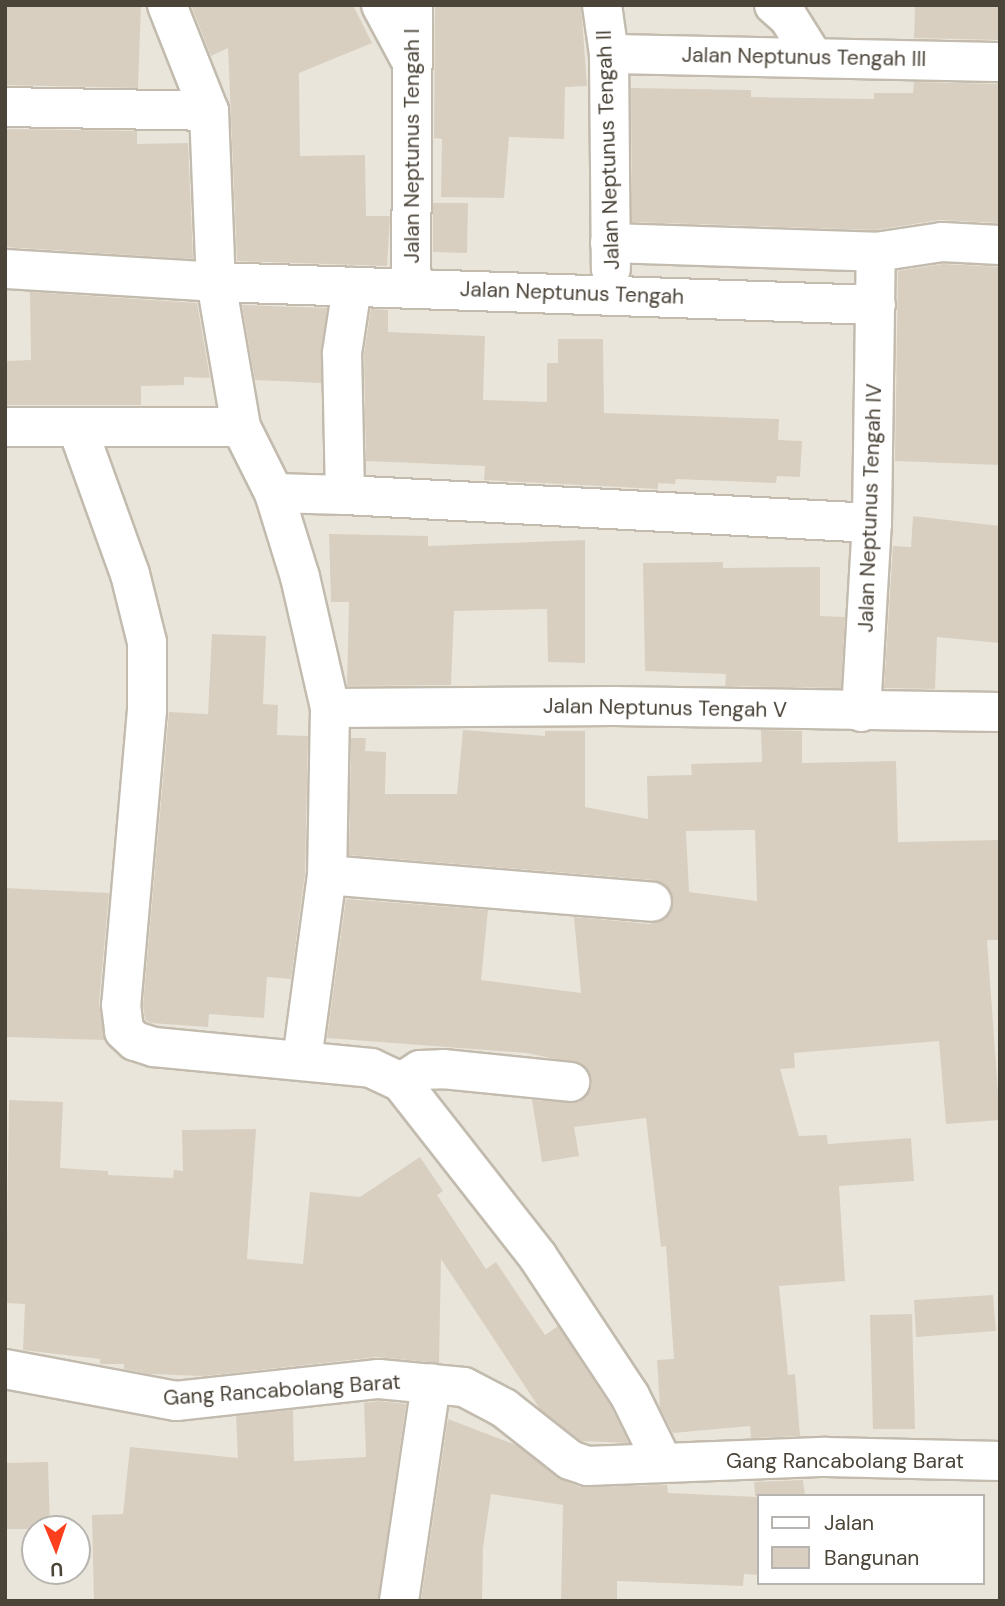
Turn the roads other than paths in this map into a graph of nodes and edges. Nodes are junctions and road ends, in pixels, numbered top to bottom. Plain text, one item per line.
1 (167, 5) edge
2 (381, 5) edge
3 (413, 5) edge
4 (602, 5) edge
5 (774, 5) edge
6 (608, 54) junction
7 (813, 57) junction
8 (410, 58) junction
9 (1000, 62) edge
10 (5, 107) edge
11 (209, 111) junction
12 (610, 243) junction
13 (1000, 245) edge
14 (876, 252) junction
15 (5, 269) edge
16 (216, 282) junction
17 (411, 286) junction
18 (352, 287) junction
19 (611, 295) junction
20 (876, 305) junction
21 (5, 427) edge
22 (77, 427) junction
23 (241, 427) junction
24 (274, 493) junction
25 (345, 495) junction
26 (872, 523) junction
27 (330, 708) junction
28 (861, 712) junction
29 (1000, 712) edge
30 (327, 875) junction
31 (653, 902) dead end
32 (302, 1059) junction
33 (401, 1082) junction
34 (570, 1082) dead end
35 (5, 1369) edge
36 (431, 1383) junction
37 (663, 1461) junction
38 (1000, 1461) edge
39 (399, 1601) edge

1 - 11 street
2 - 8 street
3 - 8 street, Jalan Neptunus Tengah I
4 - 6 street, Jalan Neptunus Tengah II
5 - 7 street
6 - 7 street, Jalan Neptunus Tengah III
6 - 12 street, Jalan Neptunus Tengah II
7 - 9 street, Jalan Neptunus Tengah III
8 - 17 street, Jalan Neptunus Tengah I
10 - 11 street
11 - 16 street
12 - 14 street
12 - 19 street, Jalan Neptunus Tengah II
13 - 14 street
14 - 20 street
15 - 16 street, Jalan Neptunus Tengah
16 - 18 street, Jalan Neptunus Tengah
16 - 23 street
17 - 18 street, Jalan Neptunus Tengah
17 - 19 street, Jalan Neptunus Tengah
18 - 25 street
19 - 20 street, Jalan Neptunus Tengah
20 - 26 street, Jalan Neptunus Tengah IV
21 - 22 street
22 - 23 street
22 - 32 street
23 - 24 street
24 - 25 street
24 - 27 street
25 - 26 street
26 - 28 street, Jalan Neptunus Tengah IV
27 - 28 street, Jalan Neptunus Tengah V
27 - 30 street
28 - 29 street, Jalan Neptunus Tengah V
30 - 31 street
30 - 32 street
32 - 33 street
33 - 34 street
33 - 37 street
35 - 36 street, Gang Rancabolang Barat
36 - 37 street, Gang Rancabolang Barat
36 - 39 street
37 - 38 street, Gang Rancabolang Barat

